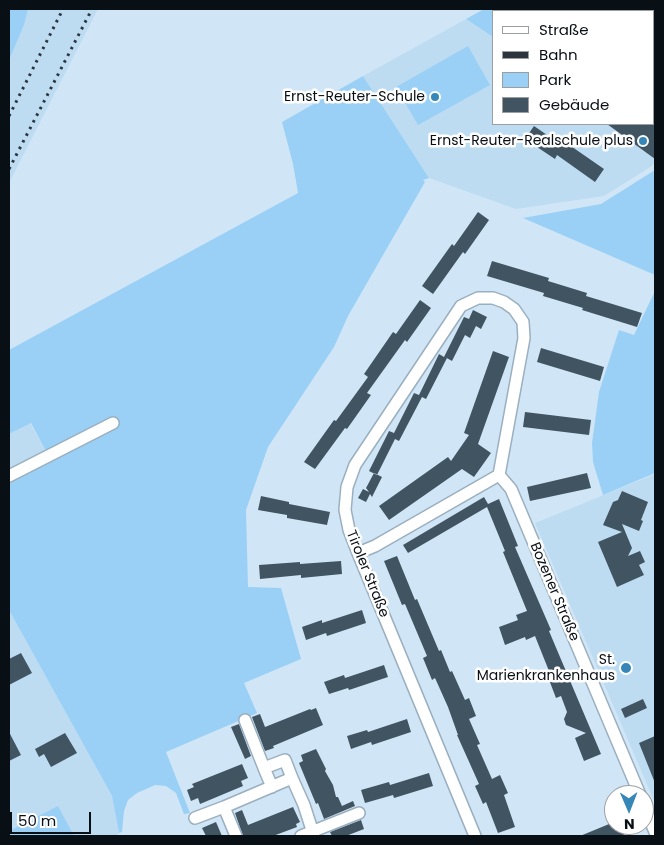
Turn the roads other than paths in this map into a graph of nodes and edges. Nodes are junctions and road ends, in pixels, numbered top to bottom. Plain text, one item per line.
1 (112, 423) dead end
2 (499, 475) junction
3 (9, 476) edge
4 (358, 553) junction
5 (245, 720) dead end
6 (264, 768) junction
7 (292, 778) junction
8 (636, 785) edge
9 (272, 787) junction
10 (224, 807) junction
11 (358, 813) dead end
12 (195, 818) dead end
13 (314, 834) edge
14 (472, 834) edge
15 (236, 836) edge
16 (300, 836) edge

1 - 3 street
2 - 4 street
2 - 4 street, Tiroler Straße
2 - 8 street, Bozener Straße
4 - 14 street, Tiroler Straße
5 - 6 street
6 - 7 street
6 - 9 street
7 - 9 street
7 - 13 street
9 - 10 street
10 - 12 street
10 - 15 street
11 - 13 street
13 - 16 street

